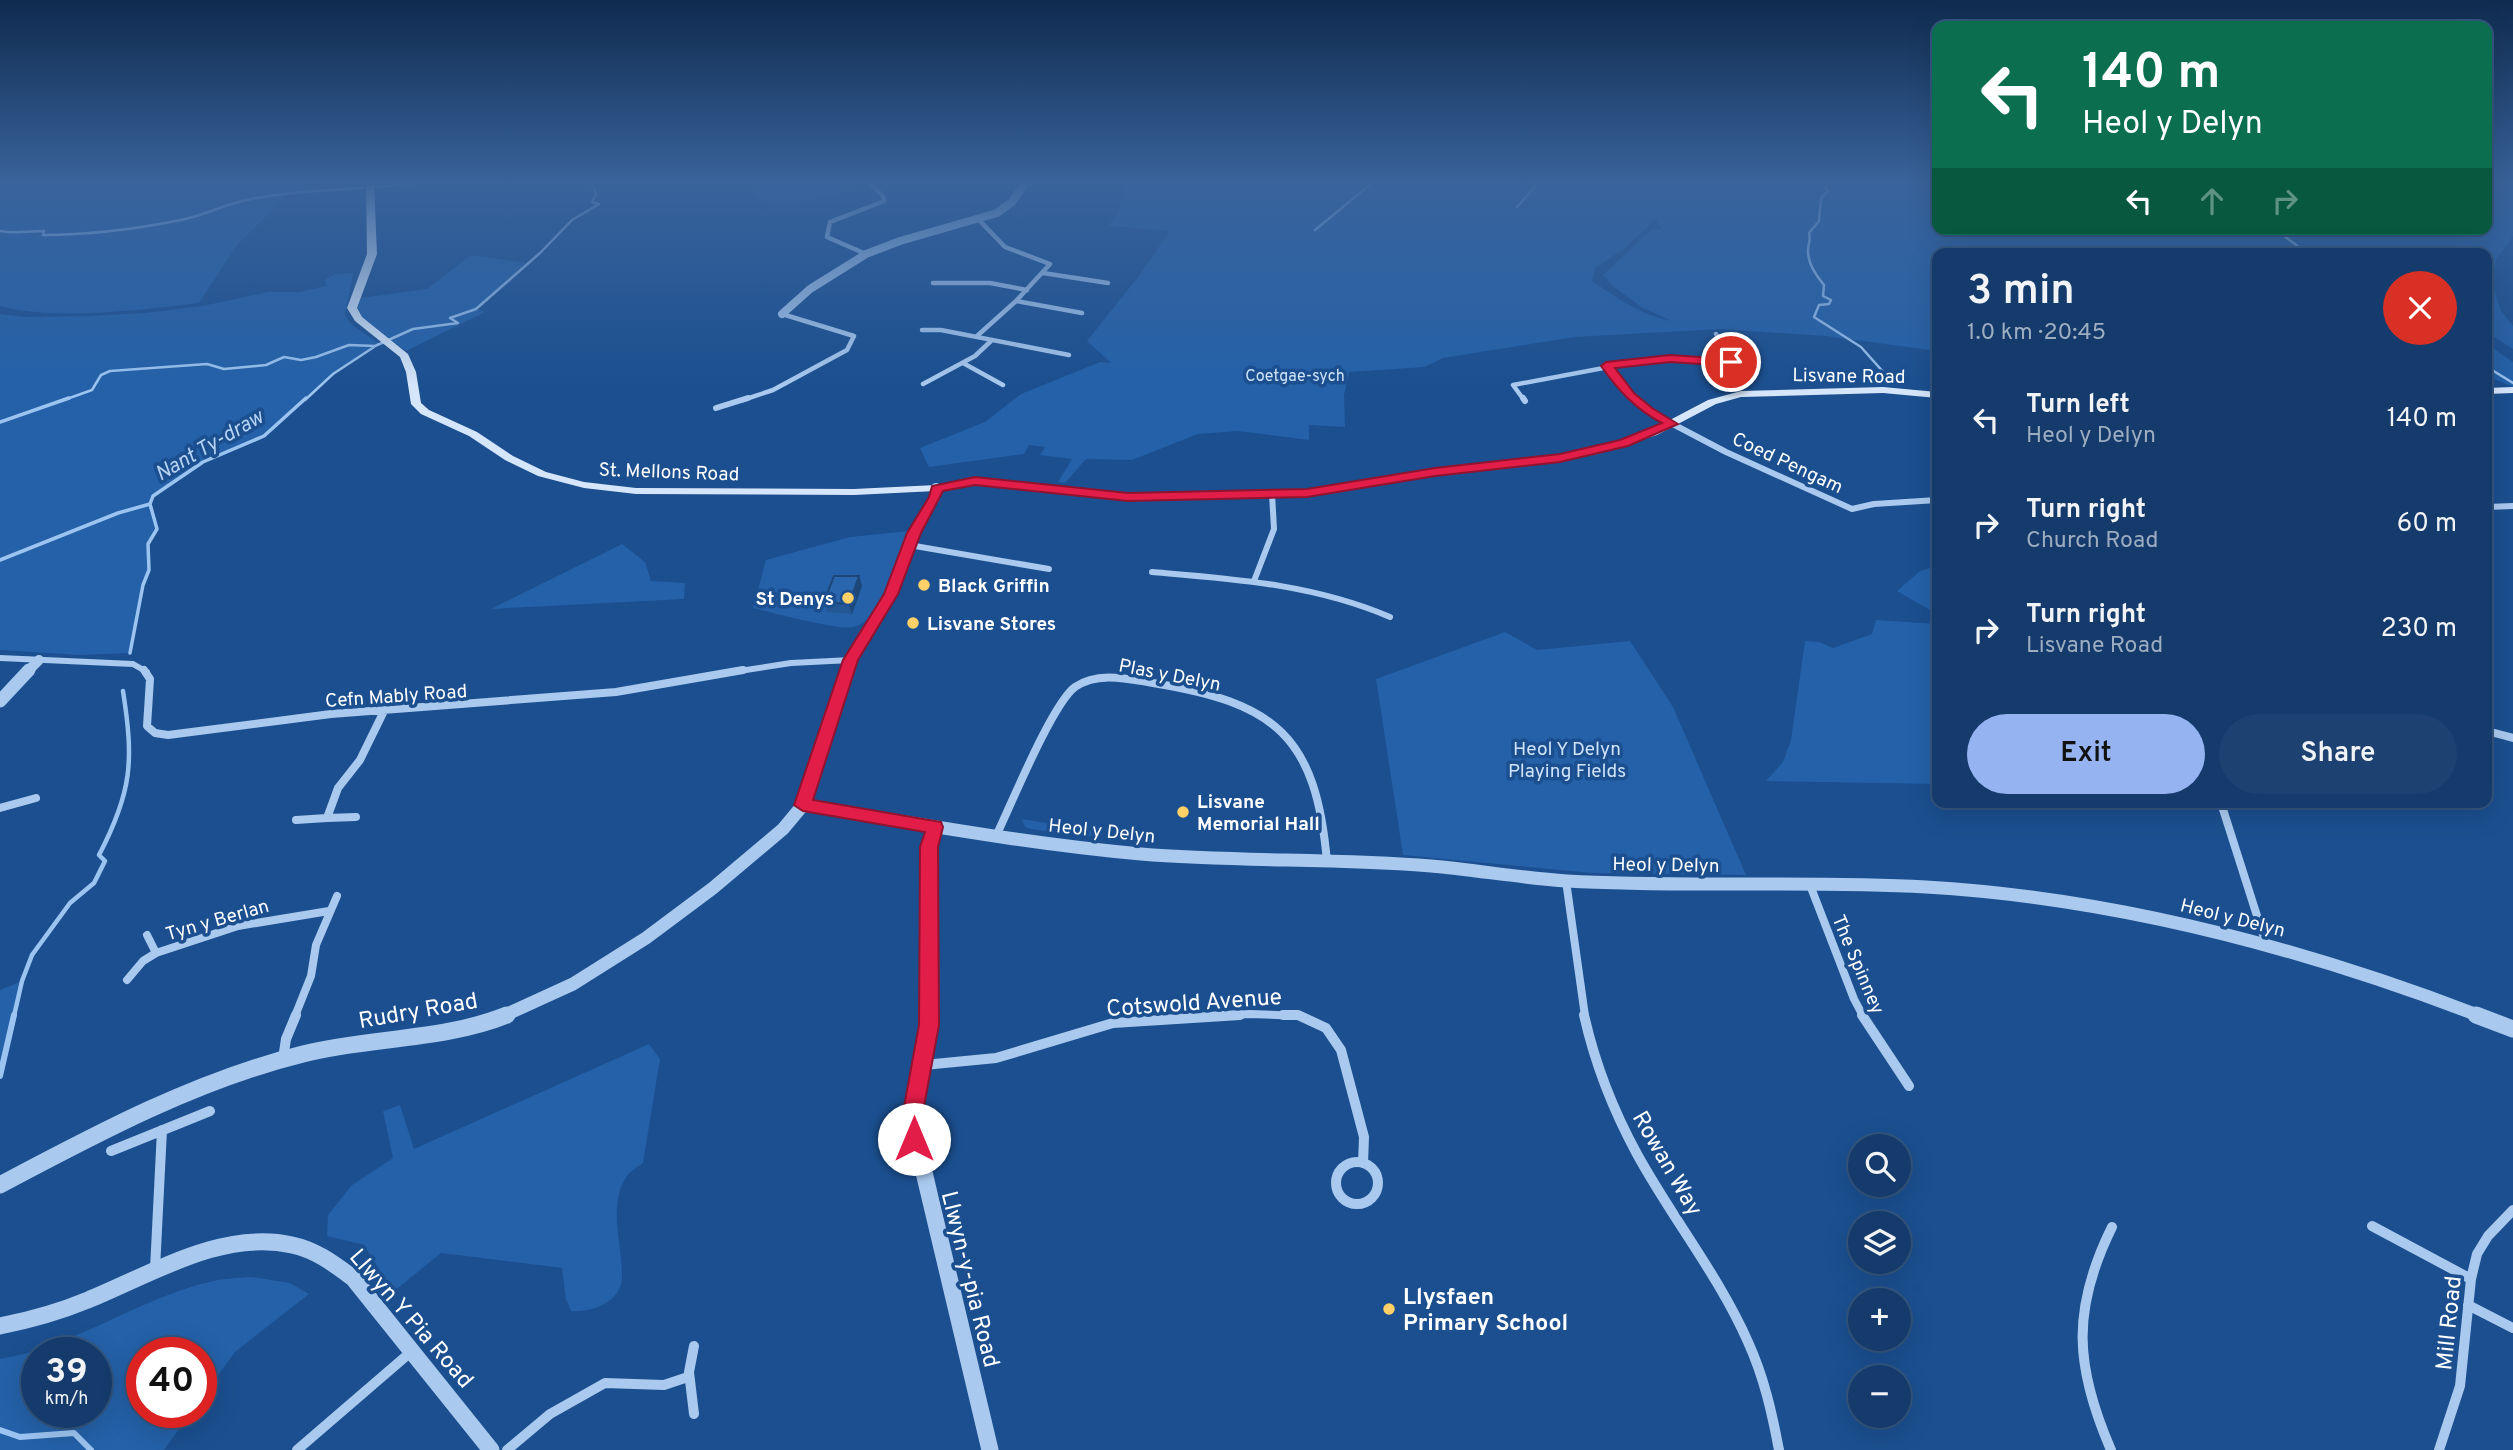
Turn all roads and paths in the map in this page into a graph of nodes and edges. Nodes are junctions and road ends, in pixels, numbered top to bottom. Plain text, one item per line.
1 (372, 251) edge
2 (858, 251) edge
3 (875, 251) edge
4 (1016, 251) edge
5 (866, 254) junction
6 (1043, 273) junction
7 (933, 283) dead end
8 (1108, 284) dead end
9 (1027, 289) junction
10 (1016, 301) junction
11 (1082, 313) dead end
12 (782, 314) joint
13 (922, 330) dead end
14 (1716, 334) dead end
15 (977, 337) junction
16 (992, 340) junction
17 (1069, 355) dead end
18 (963, 363) junction
19 (1606, 366) junction
20 (923, 384) dead end
21 (1003, 385) dead end
22 (2492, 390) edge
23 (2513, 390) edge
24 (1932, 395) edge
25 (1525, 401) dead end
26 (716, 408) dead end
27 (1672, 424) junction
28 (936, 488) junction
29 (1272, 494) junction
30 (1932, 500) edge
31 (2513, 506) edge
32 (2492, 507) edge
33 (909, 545) junction
34 (1049, 569) dead end
35 (1152, 572) dead end
36 (1254, 581) junction
37 (1390, 617) dead end
38 (0, 657) edge
39 (39, 660) junction
40 (851, 660) junction
41 (0, 701) edge
42 (384, 711) junction
43 (2492, 733) edge
44 (2513, 738) edge
45 (36, 798) dead end
46 (803, 805) junction
47 (0, 807) edge
48 (2223, 808) edge
49 (356, 817) dead end
50 (327, 818) junction
51 (296, 820) dead end
52 (935, 827) junction
53 (996, 836) junction
54 (1327, 862) junction
55 (1566, 881) junction
56 (1810, 885) junction
57 (337, 896) dead end
58 (329, 911) junction
59 (147, 935) dead end
60 (2266, 944) junction
61 (156, 953) junction
62 (127, 980) dead end
63 (2513, 1029) edge
64 (283, 1059) junction
65 (923, 1065) junction
66 (1909, 1086) dead end
67 (210, 1111) dead end
68 (162, 1130) junction
69 (111, 1151) dead end
70 (1363, 1163) junction
71 (0, 1185) edge
72 (2513, 1210) edge
73 (2372, 1226) dead end
74 (2112, 1227) dead end
75 (155, 1270) junction
76 (2472, 1279) junction
77 (2468, 1304) junction
78 (0, 1326) edge
79 (2513, 1328) edge
80 (694, 1346) dead end
81 (412, 1351) junction
82 (688, 1377) junction
83 (694, 1414) dead end
84 (297, 1450) edge
85 (491, 1450) edge
86 (507, 1450) edge
87 (990, 1450) edge
88 (1779, 1450) edge
89 (2111, 1450) edge
90 (2439, 1450) edge

1 - 28 main road, St. Mellons Road
2 - 5 street
3 - 5 street
4 - 6 street
5 - 12 street
6 - 8 street
6 - 9 street
7 - 9 street
9 - 10 street
10 - 11 street
10 - 15 street
12 - 26 street
13 - 15 street
14 - 19 street
15 - 16 street
16 - 17 street
16 - 18 street
18 - 20 street
18 - 21 street
19 - 25 street
19 - 27 street, Coed Pengam
22 - 23 main road
24 - 27 main road, Lisvane Road
27 - 29 main road, Lisvane Road
27 - 30 street, Coed Pengam
28 - 29 main road, Lisvane Road
28 - 33 street
29 - 36 street
31 - 32 street
33 - 34 street
33 - 40 street
35 - 36 street
36 - 37 street
38 - 39 street, Cefn Mably Road
39 - 41 street
39 - 42 street, Cefn Mably Road
40 - 42 street, Cefn Mably Road
40 - 46 street
42 - 50 street
43 - 44 street
45 - 47 street
46 - 52 street, Heol y Delyn
46 - 64 street, Rudry Road
48 - 60 street
49 - 50 street
50 - 51 street
52 - 53 street, Heol y Delyn
52 - 65 street, Llwyn-y-pia Road
53 - 54 street, Heol y Delyn
53 - 54 street, Plas y Delyn
54 - 55 street, Heol y Delyn
55 - 56 street, Heol y Delyn
55 - 88 street, Rowan Way
56 - 60 street, Heol y Delyn
56 - 66 street, The Spinney
57 - 58 street
58 - 61 street, Tyn y Berlan
58 - 64 street
59 - 61 street, Tyn y Berlan
60 - 63 street, Heol y Delyn
61 - 62 street, Tyn y Berlan
64 - 71 street, Rudry Road
65 - 70 street, Cotswold Avenue
65 - 87 street, Llwyn-y-pia Road
67 - 68 street
68 - 69 street
68 - 75 street
70 - 70 street, Cotswold Avenue
72 - 76 street, Mill Road
73 - 76 street
74 - 89 street
75 - 78 street, Llwyn Y Pia Road
75 - 81 street, Llwyn Y Pia Road
76 - 77 street, Mill Road
77 - 79 street
77 - 90 street, Mill Road
80 - 82 street
81 - 84 street
81 - 85 street, Llwyn Y Pia Road
82 - 83 street
82 - 86 street

